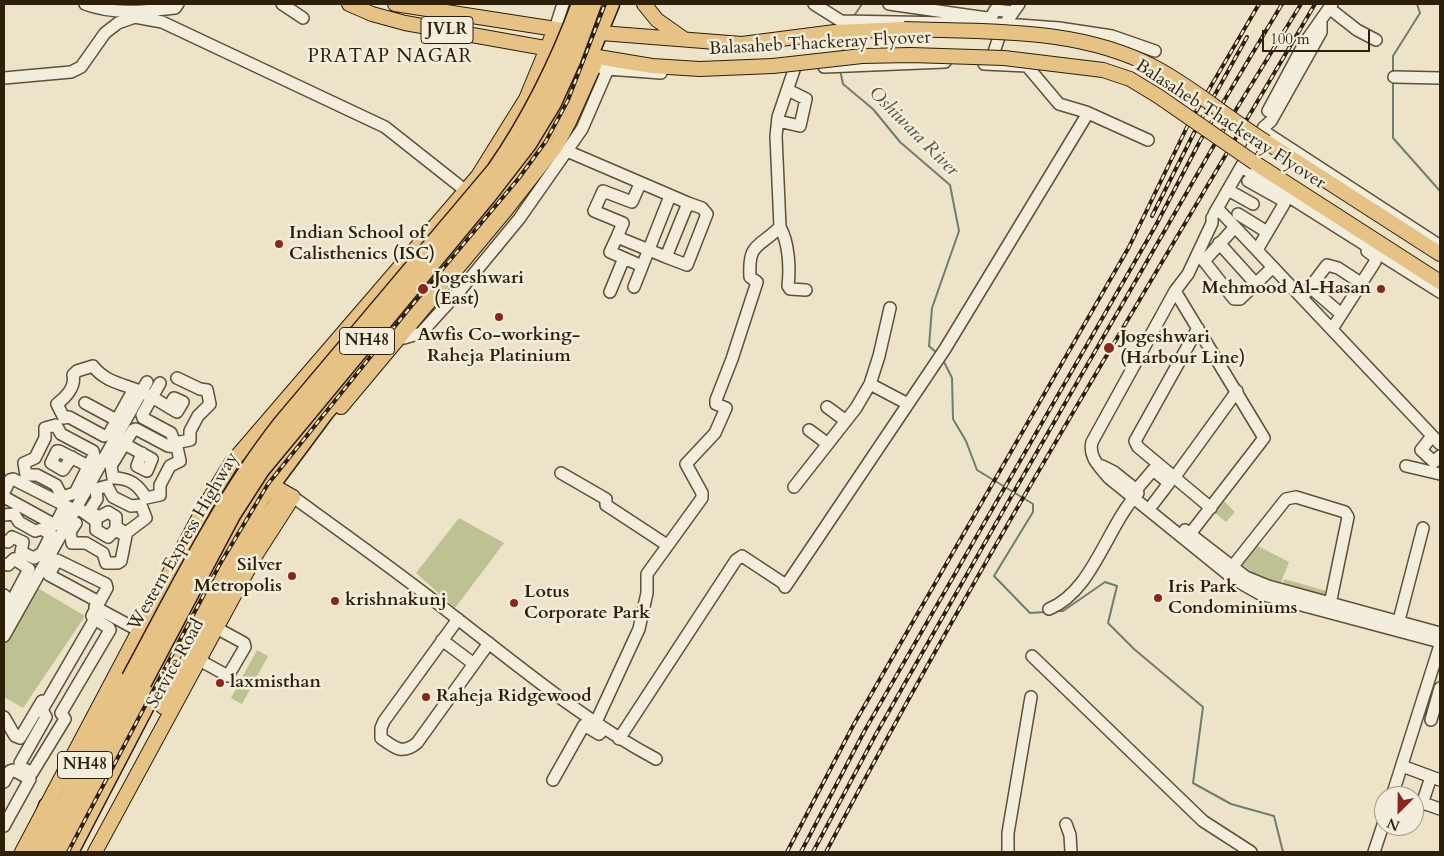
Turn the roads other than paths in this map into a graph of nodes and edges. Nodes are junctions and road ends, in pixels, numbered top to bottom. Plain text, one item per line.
1 (85, 4) edge
2 (178, 4) edge
3 (282, 4) edge
4 (349, 4) edge
5 (395, 4) edge
6 (563, 4) edge
7 (580, 4) edge
8 (594, 4) edge
9 (611, 4) edge
10 (644, 4) edge
11 (814, 4) edge
12 (889, 4) edge
13 (1331, 6) edge
14 (995, 7) edge
15 (1016, 8) edge
16 (303, 18) dead end
17 (1005, 24) junction
18 (555, 29) junction
19 (600, 33) junction
20 (684, 40) junction
21 (1376, 40) dead end
22 (548, 48) junction
23 (1155, 51) dead end
24 (594, 64) junction
25 (990, 64) junction
26 (764, 69) junction
27 (1031, 69) junction
28 (794, 70) junction
29 (1394, 77) dead end
30 (4, 78) edge
31 (1440, 78) edge
32 (788, 90) junction
33 (1168, 108) dead end
34 (1086, 112) junction
35 (778, 121) junction
36 (1266, 130) junction
37 (1148, 140) dead end
38 (567, 151) junction
39 (1249, 165) junction
40 (640, 184) junction
41 (466, 190) junction
42 (1228, 190) junction
43 (670, 196) junction
44 (1242, 196) junction
45 (688, 203) junction
46 (1253, 204) dead end
47 (497, 209) junction
48 (1215, 213) junction
49 (780, 227) junction
50 (1235, 227) junction
51 (1267, 232) junction
52 (617, 237) junction
53 (1344, 237) dead end
54 (1219, 243) junction
55 (1440, 246) edge
56 (648, 250) junction
57 (1257, 250) junction
58 (1440, 254) edge
59 (666, 257) junction
60 (624, 258) junction
61 (642, 266) junction
62 (1273, 266) junction
63 (1440, 282) edge
64 (1256, 284) junction
65 (1361, 284) junction
66 (634, 287) dead end
67 (1310, 287) junction
68 (806, 290) dead end
69 (610, 292) dead end
70 (1175, 292) junction
71 (1440, 292) edge
72 (1302, 298) junction
73 (890, 308) dead end
74 (1341, 314) junction
75 (1198, 328) junction
76 (1332, 329) junction
77 (397, 335) junction
78 (177, 378) dead end
79 (160, 383) dead end
80 (870, 384) junction
81 (144, 390) junction
82 (1237, 391) junction
83 (85, 403) dead end
84 (908, 404) junction
85 (169, 407) dead end
86 (827, 407) dead end
87 (846, 421) junction
88 (120, 422) junction
89 (809, 430) dead end
90 (1433, 440) edge
91 (120, 442) junction
92 (828, 444) junction
93 (142, 454) dead end
94 (1440, 455) edge
95 (72, 457) dead end
96 (232, 462) junction
97 (1406, 466) dead end
98 (93, 469) junction
99 (562, 474) dead end
100 (1440, 474) edge
101 (1174, 478) junction
102 (794, 487) dead end
103 (281, 490) junction
104 (4, 492) edge
105 (1136, 493) junction
106 (4, 497) edge
107 (1153, 504) junction
108 (1211, 508) junction
109 (79, 509) junction
110 (4, 515) edge
111 (1423, 528) dead end
112 (1190, 534) junction
113 (55, 537) junction
114 (4, 541) edge
115 (667, 546) junction
116 (4, 564) edge
117 (1230, 570) junction
118 (38, 577) junction
119 (4, 591) edge
120 (14, 598) edge
121 (1330, 608) junction
122 (1049, 609) dead end
123 (98, 610) junction
124 (6, 616) edge
125 (458, 619) junction
126 (1397, 626) junction
127 (215, 627) junction
128 (1410, 629) junction
129 (139, 630) junction
130 (1440, 633) edge
131 (4, 636) edge
132 (442, 640) junction
133 (489, 643) junction
134 (1440, 644) edge
135 (1032, 656) dead end
136 (192, 657) junction
137 (474, 664) junction
138 (137, 681) junction
139 (1436, 684) edge
140 (1031, 697) dead end
141 (1418, 716) junction
142 (4, 717) edge
143 (1435, 722) edge
144 (593, 723) junction
145 (619, 739) junction
146 (656, 759) dead end
147 (1402, 766) junction
148 (1436, 778) edge
149 (553, 780) dead end
150 (4, 782) edge
151 (127, 783) junction
152 (1395, 786) edge
153 (1424, 795) edge
154 (1424, 805) edge
155 (46, 806) junction
156 (1440, 809) edge
157 (1066, 824) dead end
158 (4, 826) edge
159 (1379, 836) edge
160 (1246, 851) edge
161 (22, 852) edge
162 (32, 852) edge
163 (39, 852) edge
164 (53, 852) edge
165 (70, 852) edge
166 (75, 852) edge
167 (85, 852) edge
168 (95, 852) edge
169 (1008, 852) edge
170 (1070, 852) edge
171 (1374, 852) edge

1 - 2 street
3 - 16 street
4 - 22 main road, JVLR
5 - 18 main road, JVLR
6 - 18 street
7 - 138 highway, Western Express Highway / NH48, bridge
8 - 138 highway, Western Express Highway / NH48, bridge
9 - 19 highway
10 - 20 main road
11 - 17 street
12 - 14 street
13 - 21 street
13 - 36 street
14 - 15 street
15 - 17 street
17 - 23 street
17 - 25 street
18 - 19 main road, JVLR
18 - 22 main road
19 - 20 main road, Balasaheb Thackeray Flyover
19 - 24 highway
20 - 36 main road, Balasaheb Thackeray Flyover, bridge
22 - 24 main road, JVLR
22 - 41 main road
24 - 26 main road, Balasaheb Thackeray Flyover
24 - 26 street
24 - 38 street
24 - 47 highway
25 - 27 street
25 - 28 street
26 - 28 street
26 - 39 main road, Balasaheb Thackeray Flyover, bridge
27 - 33 street
27 - 34 street
28 - 32 street
29 - 31 street
30 - 41 street
32 - 35 street
32 - 35 street
34 - 37 street
34 - 84 street
35 - 49 street
36 - 39 street
36 - 55 street
36 - 58 main road, Balasaheb Thackeray Flyover
38 - 40 street
38 - 77 street
39 - 42 street
39 - 63 main road, Balasaheb Thackeray Flyover
39 - 71 street
40 - 43 street
40 - 52 street
41 - 47 street
41 - 96 main road
42 - 44 street
42 - 48 street
43 - 45 street
43 - 56 street
44 - 46 street
44 - 51 street
44 - 51 street
45 - 59 street
45 - 59 street
47 - 77 highway
48 - 50 street
48 - 70 street
49 - 68 street
49 - 115 street
50 - 54 street
50 - 57 street
51 - 57 street
52 - 56 street
52 - 60 street
53 - 65 street
54 - 64 street
54 - 64 street
56 - 59 street
56 - 61 street
57 - 62 street
60 - 61 street
60 - 69 street
61 - 66 street
62 - 64 street
62 - 72 street
65 - 67 street
65 - 74 street
67 - 72 street
67 - 74 street
70 - 75 street
70 - 105 street
72 - 76 street
73 - 80 street
74 - 76 street
75 - 82 street
75 - 101 street
76 - 90 street
77 - 103 highway
78 - 81 street
79 - 81 street
80 - 84 street
80 - 87 street
81 - 85 street
81 - 88 street
81 - 88 street
82 - 101 street
82 - 108 street
83 - 88 street
84 - 145 street
86 - 87 street
87 - 92 street
88 - 91 street
89 - 92 street
90 - 94 street
91 - 91 street
91 - 93 street
91 - 98 street
92 - 102 street
95 - 98 street
96 - 103 main road
96 - 129 main road
97 - 100 street
98 - 98 street
98 - 109 street
99 - 115 street
101 - 108 street
103 - 125 street
103 - 127 main road, Service Road
103 - 136 highway
103 - 166 main road
104 - 109 street
105 - 107 street
105 - 107 street
105 - 117 street
105 - 122 street
106 - 109 street
107 - 112 street
108 - 112 street
109 - 109 street
109 - 109 street
109 - 113 street
110 - 113 street
111 - 126 street
112 - 117 street
113 - 114 street
113 - 118 street
115 - 144 street
116 - 120 street
117 - 121 street
117 - 121 street
118 - 120 street
118 - 123 street
119 - 120 street
120 - 124 street
120 - 124 street
121 - 126 street
123 - 123 street
123 - 123 street
123 - 129 street
123 - 142 street
124 - 131 street
125 - 132 street
125 - 133 street
126 - 128 street
127 - 136 main road, Service Road
127 - 136 street
128 - 130 street
128 - 134 street
129 - 136 street
129 - 155 main road
132 - 137 street
132 - 137 street
133 - 137 street
133 - 144 street
134 - 139 street
135 - 160 street
136 - 151 main road, Service Road
136 - 165 highway
138 - 163 highway, Western Express Highway / NH48
138 - 164 highway, Western Express Highway / NH48
139 - 141 street
139 - 143 street
140 - 169 street
141 - 143 street
141 - 147 street
144 - 145 street
144 - 149 street
145 - 146 street
147 - 148 street
147 - 152 street
148 - 153 street
150 - 158 street
151 - 167 main road
151 - 168 main road, Service Road
154 - 156 street
155 - 161 main road
155 - 162 highway
157 - 170 street
159 - 171 street

